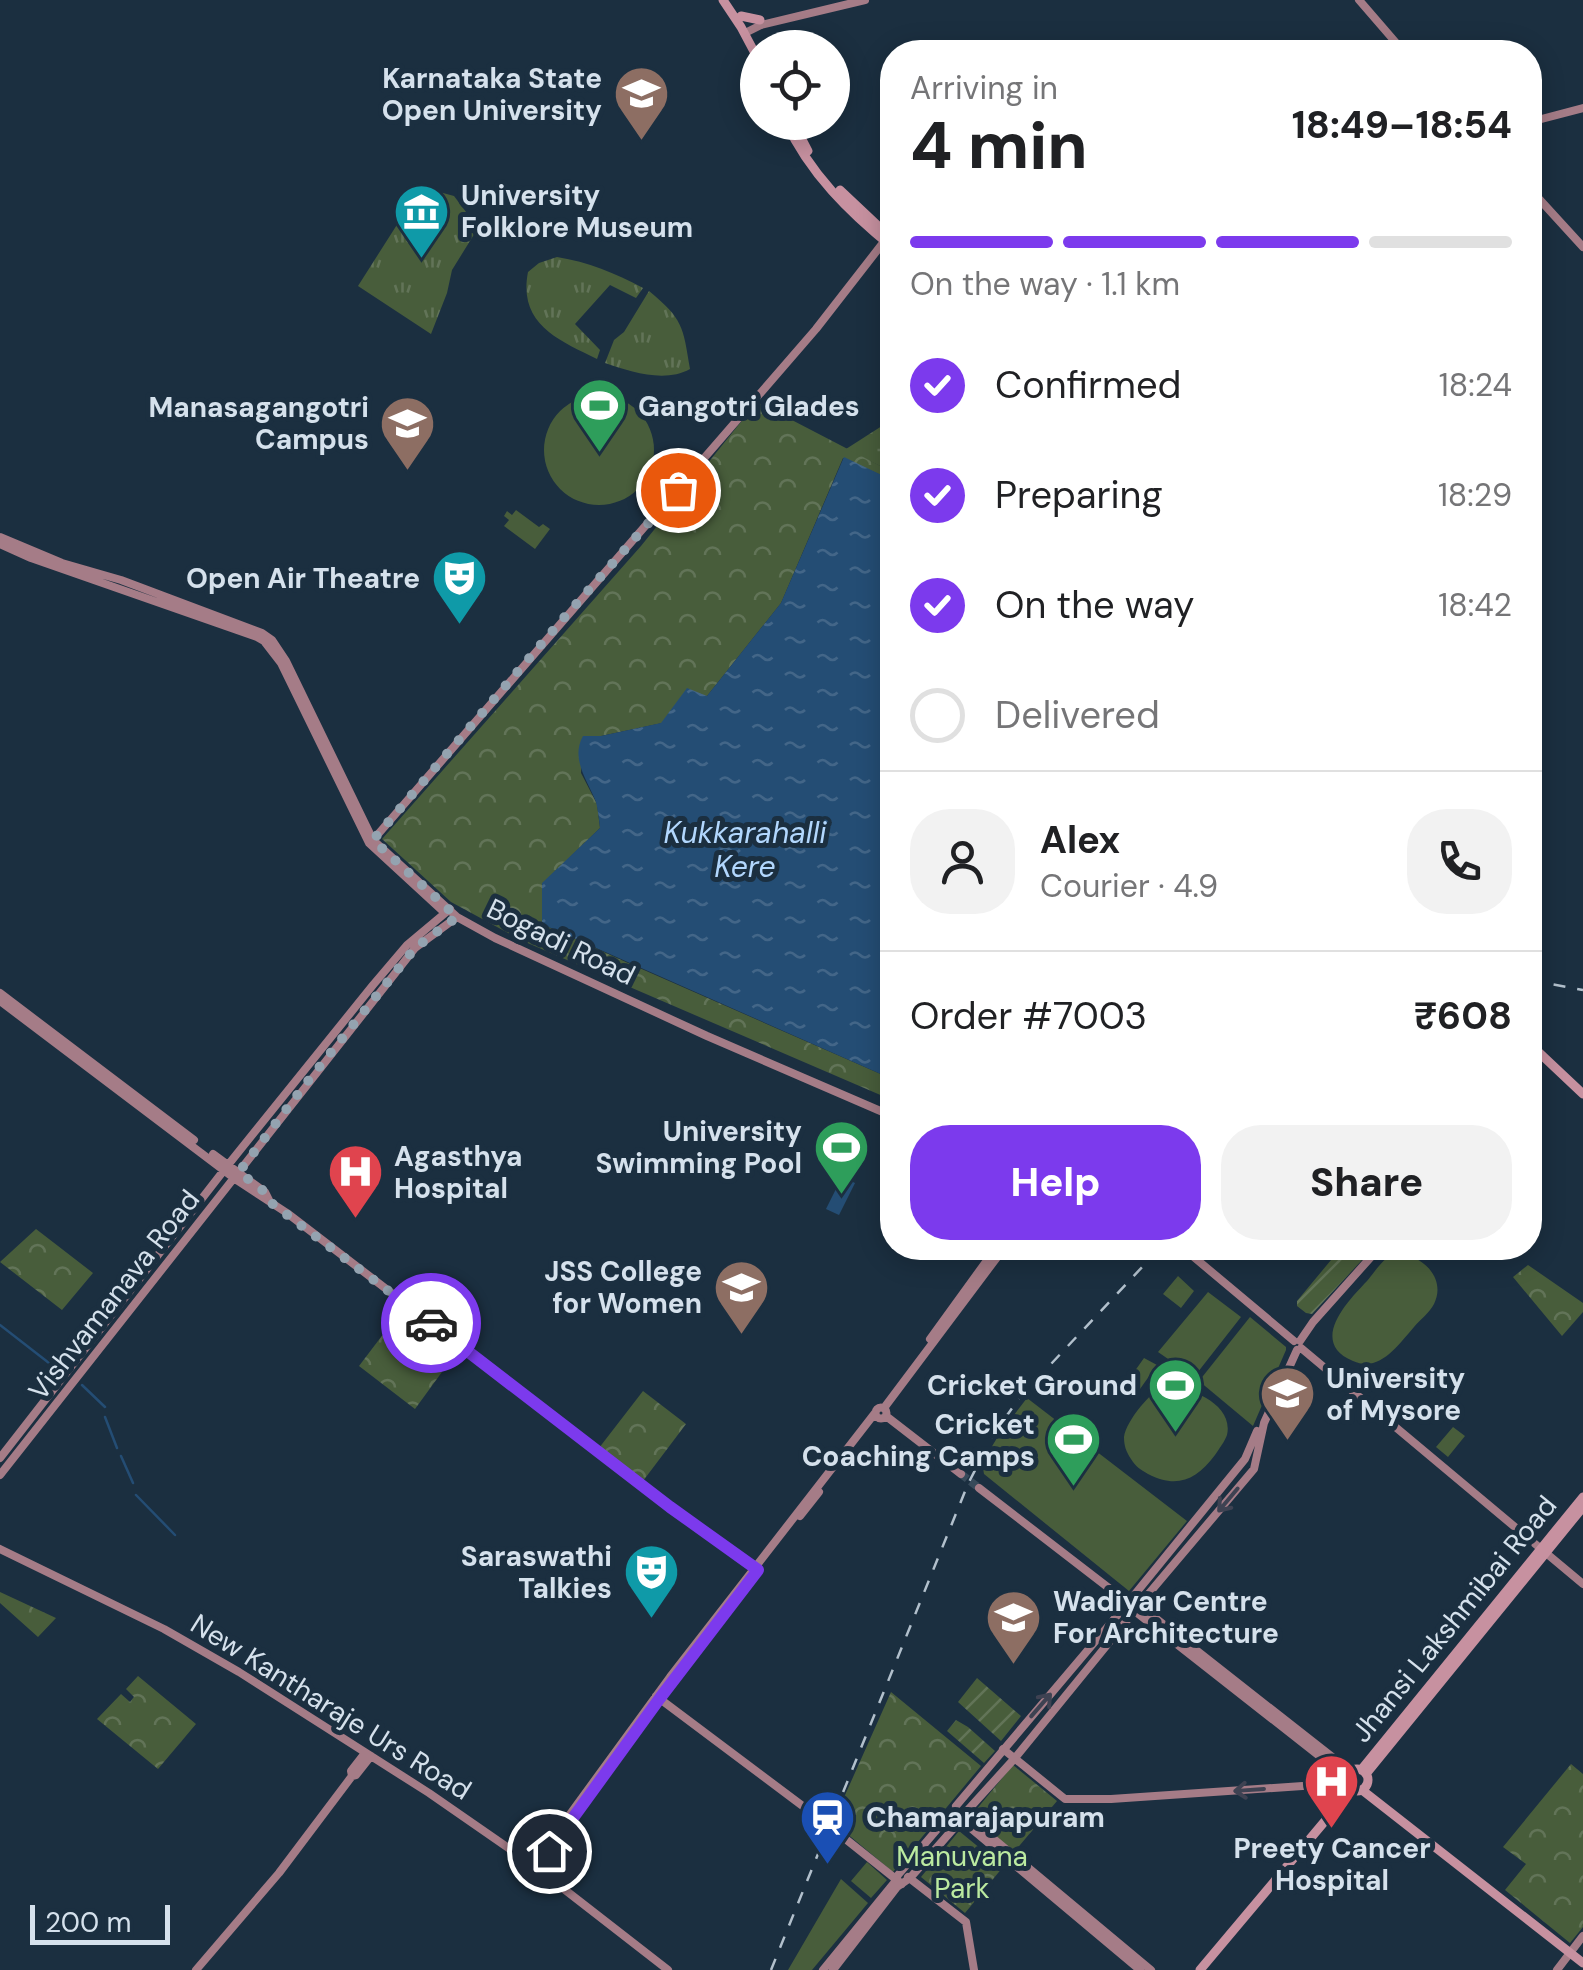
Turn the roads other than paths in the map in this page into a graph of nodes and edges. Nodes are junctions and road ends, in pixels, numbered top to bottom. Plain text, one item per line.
1 (726, 0) edge
2 (844, 0) edge
3 (865, 0) edge
4 (1359, 0) edge
5 (760, 22) junction
6 (746, 28) junction
7 (1394, 40) edge
8 (1583, 108) edge
9 (1542, 119) edge
10 (798, 140) edge
11 (1542, 202) edge
12 (880, 232) edge
13 (1582, 244) edge
14 (880, 252) edge
15 (0, 541) edge
16 (165, 600) junction
17 (373, 840) junction
18 (451, 915) junction
19 (0, 993) edge
20 (0, 1001) edge
21 (1542, 1058) edge
22 (1583, 1096) edge
23 (880, 1111) edge
24 (227, 1167) junction
25 (237, 1175) junction
26 (989, 1260) edge
27 (992, 1260) edge
28 (1197, 1260) edge
29 (1368, 1260) edge
30 (986, 1266) junction
31 (1297, 1345) junction
32 (880, 1412) junction
33 (0, 1458) edge
34 (0, 1474) edge
35 (961, 1474) tunnel mouth
36 (979, 1488) tunnel mouth
37 (1583, 1497) edge
38 (1583, 1507) edge
39 (0, 1549) edge
40 (1543, 1551) junction
41 (756, 1569) junction
42 (1583, 1584) edge
43 (1133, 1606) junction
44 (658, 1697) junction
45 (1003, 1749) junction
46 (368, 1754) junction
47 (1014, 1758) junction
48 (1353, 1778) junction
49 (1364, 1788) junction
50 (954, 1809) junction
51 (964, 1816) junction
52 (535, 1866) junction
53 (902, 1878) junction
54 (1583, 1936) edge
55 (1571, 1952) junction
56 (1583, 1961) edge
57 (196, 1970) edge
58 (668, 1970) edge
59 (823, 1970) edge
60 (833, 1970) edge
61 (974, 1970) edge
62 (1140, 1970) edge
63 (1150, 1970) edge
64 (1200, 1970) edge
65 (1557, 1970) edge

1 - 6 main road
2 - 5 main road
3 - 5 main road
4 - 7 main road
5 - 6 main road
5 - 6 main road
8 - 9 main road
10 - 12 main road
11 - 13 main road
14 - 17 main road
15 - 16 main road, Bogadi Road
15 - 16 main road, Bogadi Road
16 - 17 main road, Bogadi Road
16 - 18 main road
17 - 18 main road, Bogadi Road
18 - 23 main road, Bogadi Road
18 - 24 main road, Vishvamanava Road
18 - 25 main road, Vishvamanava Road
19 - 24 main road
20 - 24 main road
21 - 22 main road
24 - 25 main road
24 - 33 main road, Vishvamanava Road
25 - 34 main road, Vishvamanava Road
25 - 41 main road
26 - 30 main road
27 - 30 main road
28 - 31 main road
29 - 31 main road
30 - 32 main road
31 - 40 main road
31 - 43 main road
32 - 35 main road
32 - 41 main road
36 - 43 main road
37 - 40 main road, Jhansi Lakshmibai Road
38 - 40 main road, Jhansi Lakshmibai Road
39 - 46 main road, New Kantharaje Urs Road
40 - 42 main road
40 - 48 main road, Jhansi Lakshmibai Road
41 - 44 main road
45 -> 43 main road
43 - 47 main road
43 - 48 main road
44 - 52 main road
44 - 53 main road
45 - 47 main road
45 - 50 main road
46 - 52 main road, New Kantharaje Urs Road
46 - 57 main road
48 -> 47 main road
47 - 51 main road
48 - 49 main road
48 - 49 main road
48 - 64 main road, Jhansi Lakshmibai Road
49 - 55 main road
50 - 51 main road
50 - 53 main road
51 - 53 main road
51 - 62 main road
51 - 63 main road
52 - 58 main road, New Kantharaje Urs Road
53 - 59 main road
53 - 60 main road
53 - 61 main road
54 - 55 main road
55 - 56 main road
55 - 65 main road

